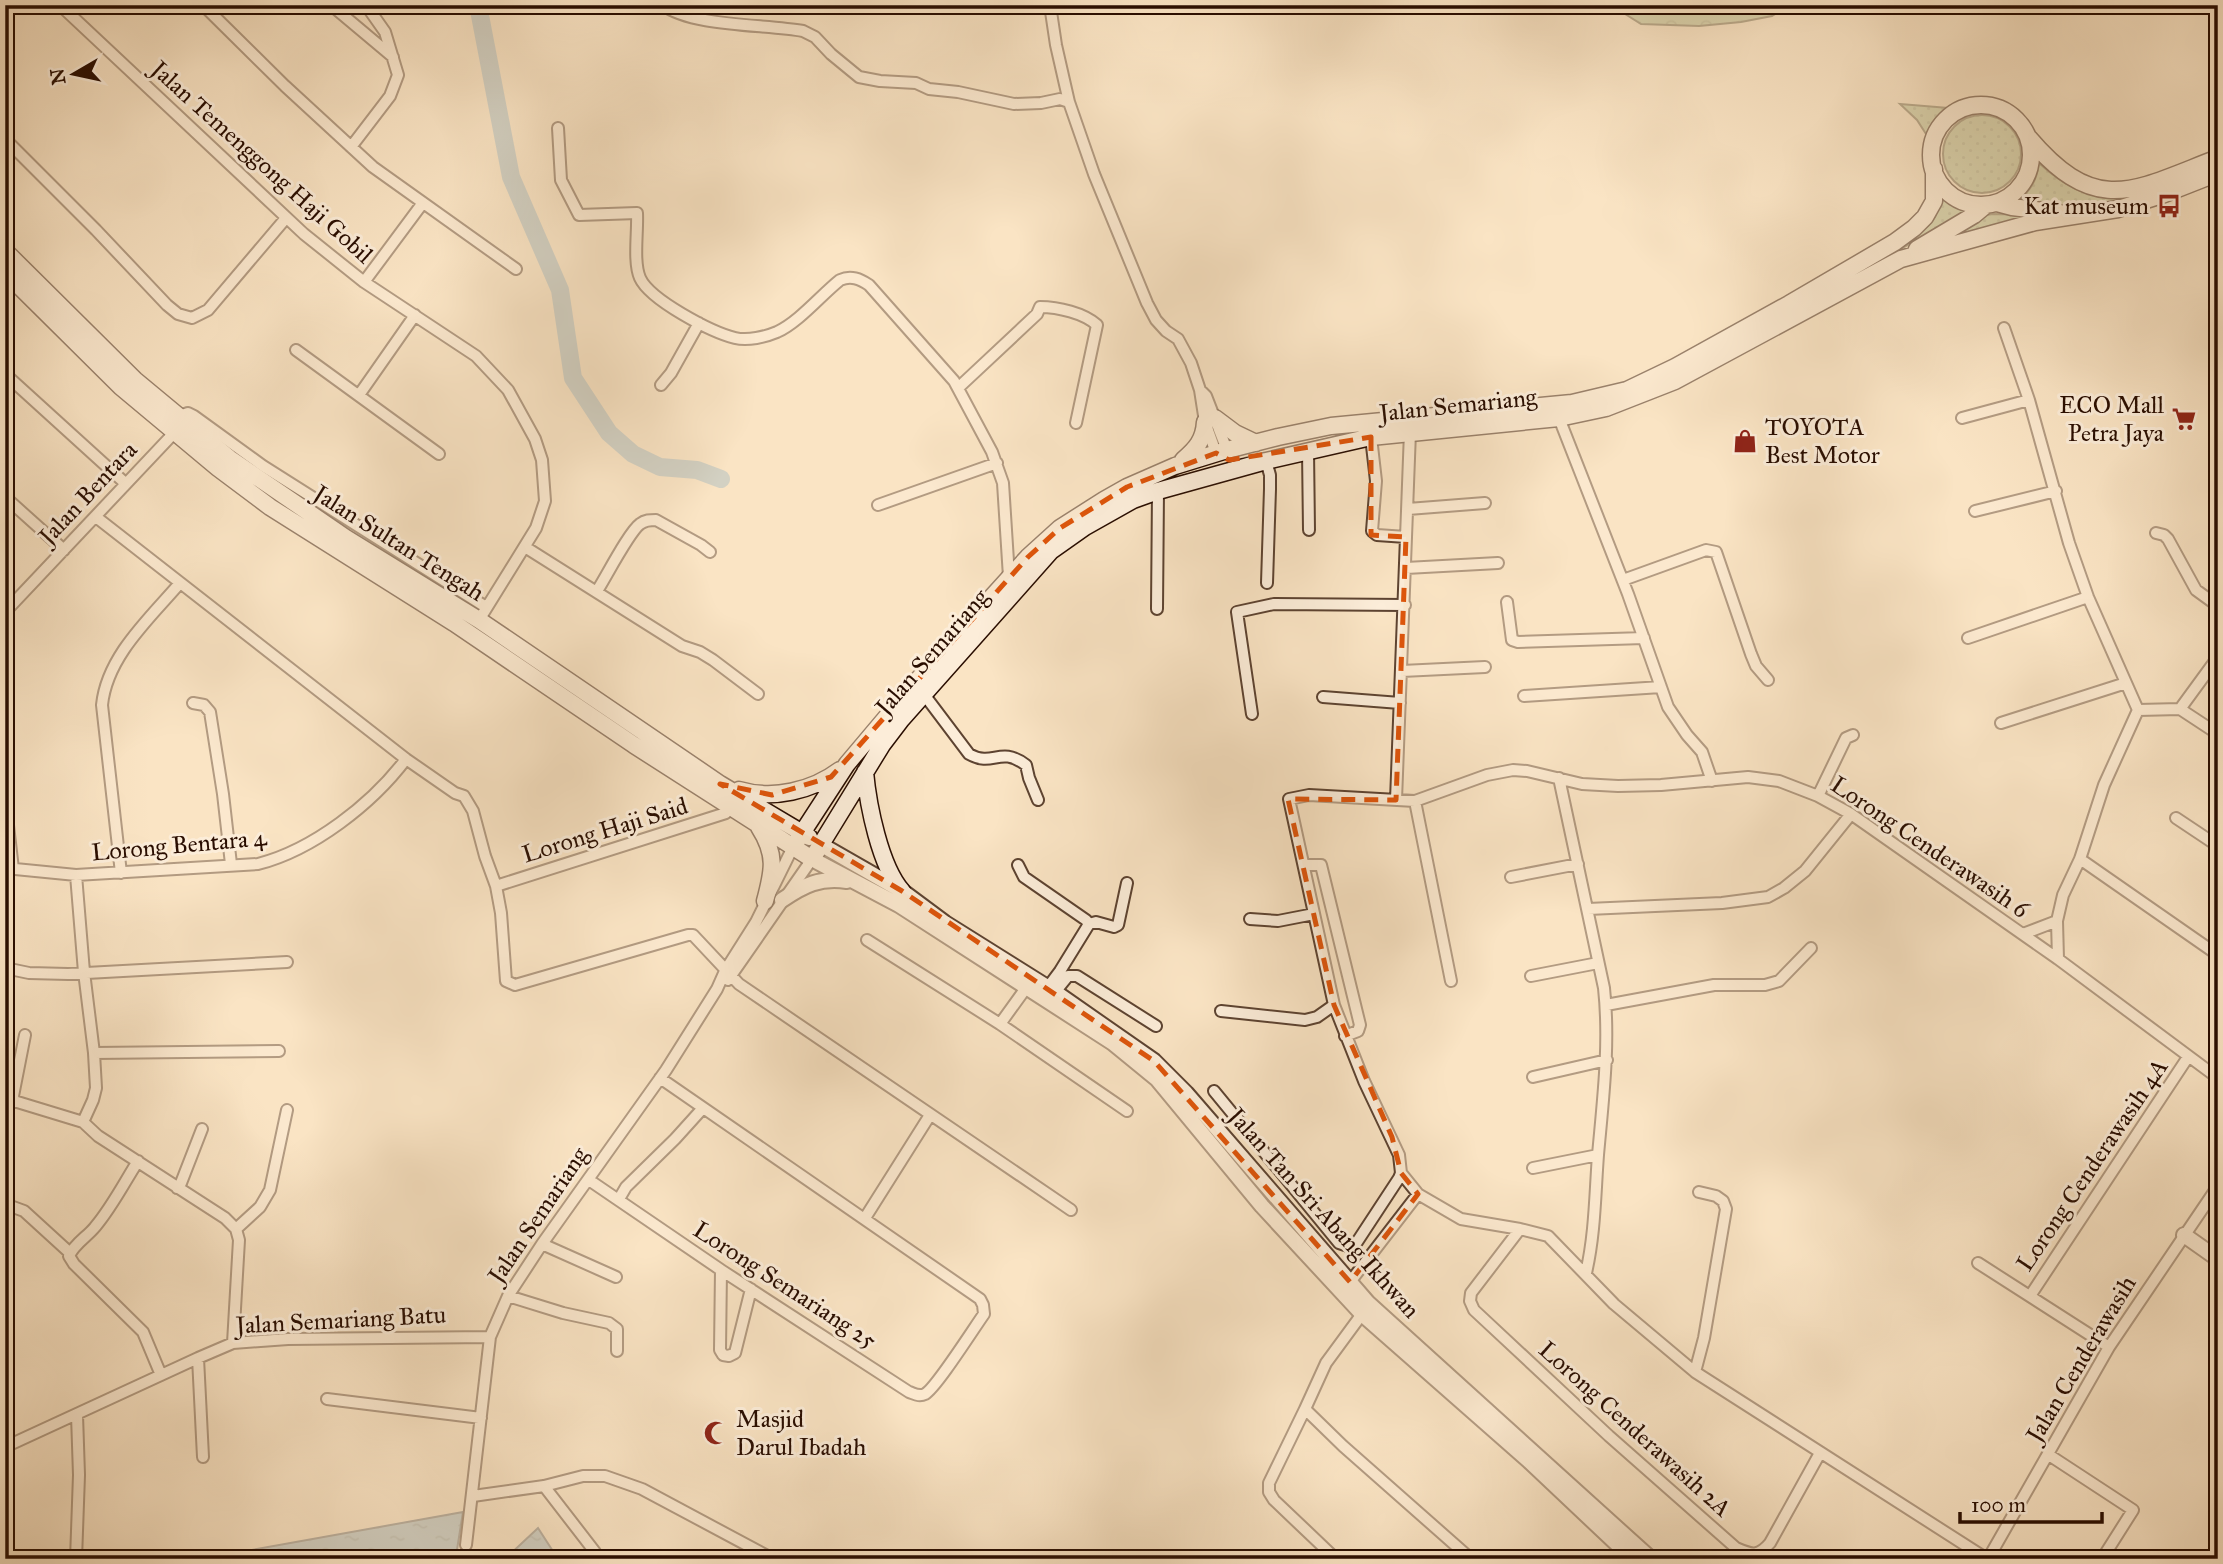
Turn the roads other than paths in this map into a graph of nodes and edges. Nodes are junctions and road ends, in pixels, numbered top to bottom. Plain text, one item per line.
1 (203, 5) edge
2 (331, 5) edge
3 (366, 5) edge
4 (663, 5) edge
5 (1050, 5) edge
6 (64, 7) edge
7 (393, 57) junction
8 (1069, 102) junction
9 (558, 128) dead end
10 (2029, 138) junction
11 (5, 139) edge
12 (351, 147) junction
13 (2218, 158) edge
14 (1934, 169) junction
15 (2218, 173) edge
16 (422, 204) junction
17 (1991, 204) junction
18 (2076, 216) junction
19 (286, 218) junction
20 (5, 251) edge
21 (1901, 259) junction
22 (516, 269) dead end
23 (5, 272) edge
24 (364, 282) junction
25 (415, 315) junction
26 (699, 323) junction
27 (2004, 328) dead end
28 (296, 350) dead end
29 (5, 374) edge
30 (662, 386) dead end
31 (958, 388) junction
32 (359, 395) junction
33 (2029, 400) junction
34 (1559, 418) junction
35 (1962, 418) dead end
36 (1210, 420) junction
37 (1076, 423) dead end
38 (1410, 432) junction
39 (174, 433) junction
40 (1371, 437) junction
41 (1256, 443) junction
42 (1222, 451) junction
43 (1306, 451) junction
44 (439, 454) dead end
45 (1266, 461) junction
46 (997, 463) junction
47 (1175, 466) junction
48 (125, 483) junction
49 (1158, 491) junction
50 (2056, 491) junction
51 (5, 498) edge
52 (1485, 503) dead end
53 (878, 505) dead end
54 (1408, 509) junction
55 (1975, 511) dead end
56 (96, 517) junction
57 (1309, 530) dead end
58 (2156, 533) dead end
59 (1406, 537) junction
60 (1007, 540) junction
61 (525, 547) junction
62 (64, 550) junction
63 (710, 552) dead end
64 (1028, 557) junction
65 (1498, 564) dead end
66 (1406, 568) junction
67 (1009, 578) junction
68 (1623, 580) junction
69 (180, 583) junction
70 (1267, 583) dead end
71 (597, 591) junction
72 (2088, 597) junction
73 (1507, 602) dead end
74 (1405, 605) junction
75 (2218, 606) edge
76 (1157, 609) dead end
77 (5, 612) edge
78 (482, 614) junction
79 (1644, 638) junction
80 (1968, 638) dead end
81 (2218, 657) edge
82 (1485, 667) dead end
83 (1402, 671) junction
84 (1768, 680) dead end
85 (2126, 683) junction
86 (1661, 687) junction
87 (923, 693) junction
88 (758, 694) dead end
89 (1524, 696) dead end
90 (1323, 697) dead end
91 (193, 702) dead end
92 (1400, 703) junction
93 (2180, 709) junction
94 (2138, 710) junction
95 (1252, 714) dead end
96 (2001, 723) dead end
97 (2218, 734) edge
98 (1853, 735) dead end
99 (406, 759) junction
100 (847, 764) junction
101 (865, 772) junction
102 (1559, 778) junction
103 (1712, 781) junction
104 (720, 784) junction
105 (1818, 796) junction
106 (5, 799) edge
107 (1038, 800) dead end
108 (1396, 800) junction
109 (1415, 801) junction
110 (726, 813) dead end
111 (1851, 814) junction
112 (2176, 818) dead end
113 (756, 822) junction
114 (797, 840) junction
115 (821, 844) junction
116 (2218, 846) edge
117 (812, 859) junction
118 (2080, 859) junction
119 (231, 864) junction
120 (1304, 864) junction
121 (1578, 864) junction
122 (1018, 865) dead end
123 (9, 868) edge
124 (121, 873) junction
125 (76, 875) junction
126 (1511, 877) dead end
127 (855, 882) junction
128 (1127, 883) dead end
129 (496, 886) junction
130 (901, 891) junction
131 (765, 901) junction
132 (782, 901) junction
133 (1588, 909) junction
134 (1314, 914) junction
135 (1250, 919) dead end
136 (2057, 921) junction
137 (1089, 924) junction
138 (944, 928) junction
139 (2023, 934) junction
140 (867, 940) dead end
141 (1811, 948) dead end
142 (2218, 956) edge
143 (2058, 958) junction
144 (286, 962) dead end
145 (1598, 963) junction
146 (5, 968) edge
147 (84, 972) junction
148 (728, 974) junction
149 (1531, 976) dead end
150 (1451, 981) dead end
151 (1026, 988) junction
152 (1051, 990) junction
153 (1334, 1005) junction
154 (1606, 1005) junction
155 (1221, 1011) dead end
156 (1000, 1024) junction
157 (1156, 1026) dead end
158 (25, 1035) dead end
159 (1345, 1036) junction
160 (279, 1051) dead end
161 (94, 1053) junction
162 (2188, 1057) junction
163 (1607, 1059) junction
164 (1533, 1077) dead end
165 (660, 1078) junction
166 (2218, 1078) edge
167 (1214, 1091) dead end
168 (10, 1102) edge
169 (702, 1108) junction
170 (287, 1110) dead end
171 (1128, 1111) dead end
172 (930, 1115) junction
173 (83, 1122) junction
174 (202, 1129) dead end
175 (1598, 1155) junction
176 (138, 1161) junction
177 (1533, 1168) dead end
178 (1401, 1173) junction
179 (589, 1180) junction
180 (2218, 1186) edge
181 (177, 1188) junction
182 (1699, 1192) dead end
183 (1418, 1195) junction
184 (619, 1199) junction
185 (5, 1204) edge
186 (1071, 1210) dead end
187 (865, 1218) junction
188 (236, 1229) junction
189 (1520, 1229) junction
190 (2184, 1235) junction
191 (542, 1244) junction
192 (69, 1253) junction
193 (2218, 1259) edge
194 (1978, 1262) dead end
195 (721, 1270) junction
196 (1586, 1273) junction
197 (616, 1277) dead end
198 (1350, 1282) junction
199 (751, 1289) junction
200 (2030, 1296) junction
201 (508, 1297) junction
202 (1362, 1314) junction
203 (490, 1336) junction
204 (233, 1343) junction
205 (2109, 1347) junction
206 (617, 1351) dead end
207 (198, 1358) junction
208 (1695, 1372) junction
209 (161, 1375) junction
210 (327, 1399) dead end
211 (1305, 1409) junction
212 (77, 1415) junction
213 (481, 1418) junction
214 (5, 1447) edge
215 (1820, 1453) junction
216 (2049, 1455) junction
217 (203, 1457) dead end
218 (544, 1486) junction
219 (473, 1496) junction
220 (466, 1545) dead end
221 (76, 1559) edge
222 (594, 1559) edge
223 (774, 1559) edge
224 (1336, 1559) edge
225 (1471, 1559) edge
226 (1633, 1559) edge
227 (1651, 1559) edge
228 (1988, 1559) edge
229 (2102, 1559) edge

1 - 12 street
2 - 7 street
3 - 7 street
4 - 8 street
5 - 8 street
6 - 19 street, Jalan Temenggong Haji Gobil
7 - 12 street
8 - 36 street
9 - 26 street
10 - 13 main road
10 - 14 main road
10 - 17 main road
11 - 19 street
12 - 16 street
14 - 17 main road
14 - 41 main road, Jalan Semariang
15 - 18 main road, Jalan Semariang
16 - 22 street
16 - 24 street
17 - 18 main road
17 - 21 main road
18 - 21 main road, Jalan Semariang
19 - 24 street, Jalan Temenggong Haji Gobil
20 - 78 main road, Jalan Sultan Tengah
21 - 34 main road, Jalan Semariang
23 - 39 main road, Jalan Sultan Tengah
24 - 25 street, Jalan Temenggong Haji Gobil
25 - 32 street
25 - 61 street, Jalan Temenggong Haji Gobil
26 - 30 street
26 - 31 street
27 - 33 street
28 - 32 street
29 - 48 street
31 - 37 street
31 - 46 street
32 - 44 street
33 - 35 street
33 - 50 street
34 - 38 main road, Jalan Semariang
34 - 68 street
36 - 41 main road
36 - 42 street
36 - 47 main road
38 - 40 main road, Jalan Semariang
38 - 54 street
39 - 48 street, Jalan Bentara
39 - 113 main road, Jalan Sultan Tengah
40 - 43 main road, Jalan Semariang
40 - 59 street
41 - 42 main road, Jalan Semariang
42 - 43 main road
42 - 47 main road, Jalan Semariang
43 - 45 main road, Jalan Semariang
43 - 57 street
45 - 49 main road, Jalan Semariang
45 - 70 street
46 - 53 street
46 - 60 street
47 - 64 main road, Jalan Semariang
48 - 56 street, Jalan Bentara
49 - 76 street
49 - 87 main road, Jalan Semariang
50 - 55 street
50 - 72 street
51 - 62 street
52 - 54 street
54 - 59 street
56 - 62 street, Jalan Bentara
56 - 69 street
58 - 75 street
59 - 66 street
60 - 64 street
60 - 67 street
61 - 71 street
61 - 78 street, Jalan Temenggong Haji Gobil
62 - 77 street, Jalan Bentara
63 - 71 street
64 - 67 main road, Jalan Semariang
65 - 66 street
66 - 74 street
67 - 100 main road, Jalan Semariang
68 - 79 street
68 - 84 street
69 - 99 street
69 - 124 street
71 - 88 street
72 - 80 street
72 - 85 street
73 - 79 street
74 - 83 street
74 - 95 street
78 - 104 main road, Jalan Sultan Tengah
79 - 86 street
81 - 93 street
82 - 83 street
83 - 92 street
85 - 94 street
85 - 96 street
86 - 89 street
86 - 103 street
87 - 101 main road, Jalan Semariang
87 - 107 street
90 - 92 street
91 - 119 street
92 - 108 street
93 - 94 street
93 - 97 street
94 - 118 street
98 - 105 street
99 - 119 street, Lorong Bentara 4
99 - 129 street
100 - 104 main road
100 - 114 main road, Jalan Semariang
101 - 115 main road, Jalan Semariang
101 - 130 main road
102 - 103 street, Lorong Cenderawasih 6
102 - 109 street, Lorong Cenderawasih 6
102 - 121 street
103 - 105 street, Lorong Cenderawasih 6
104 - 114 main road, Jalan Sultan Tengah
105 - 111 street, Lorong Cenderawasih 6
106 - 123 street
108 - 109 street, Lorong Cenderawasih 6
108 - 120 street, Lorong Cenderawasih 6
109 - 150 street
110 - 129 street, Lorong Haji Said
111 - 133 street
111 - 139 street, Lorong Cenderawasih 6
112 - 116 street
113 - 114 main road, Jalan Sultan Tengah
113 - 131 main road
114 - 115 main road
114 - 117 main road
114 - 131 street
115 - 117 main road, Jalan Semariang
115 - 130 street
117 - 127 street
117 - 132 street
118 - 136 street
118 - 142 street
119 - 124 street, Lorong Bentara 4
120 - 134 street
120 - 159 street
121 - 126 street
121 - 133 street
122 - 137 street
123 - 125 street, Lorong Bentara 4
124 - 125 street, Lorong Bentara 4
125 - 147 street
127 - 132 street
127 - 138 street
128 - 137 street
129 - 148 street
130 - 138 street
131 - 148 street
132 - 148 street
133 - 145 street
134 - 135 street
134 - 153 street
136 - 139 street
136 - 143 street
137 - 152 street
138 - 151 street, Jalan Tan Sri Abang Ikhwan
138 - 152 street, Jalan Tan Sri Abang Ikhwan
139 - 143 street, Lorong Cenderawasih 6
140 - 156 street
141 - 154 street
143 - 162 street, Lorong Cenderawasih 6
144 - 147 street
145 - 149 street
145 - 154 street
146 - 147 street
147 - 161 street
148 - 165 street, Jalan Semariang
148 - 172 street
151 - 156 street
151 - 202 street, Jalan Tan Sri Abang Ikhwan
152 - 157 street
152 - 198 street, Jalan Tan Sri Abang Ikhwan
153 - 155 street
153 - 159 street
154 - 163 street
156 - 171 street
158 - 168 street
159 - 178 street
160 - 161 street
161 - 173 street
162 - 166 street, Lorong Cenderawasih 6
162 - 200 street, Lorong Cenderawasih 4A
163 - 164 street
163 - 175 street
165 - 169 street
165 - 179 street, Jalan Semariang
167 - 178 street
168 - 173 street
169 - 184 street
169 - 187 street
170 - 188 street
172 - 186 street
172 - 187 street
173 - 176 street
174 - 181 street
175 - 177 street
175 - 196 street
176 - 181 street
176 - 192 street
178 - 183 street
179 - 184 street, Lorong Semariang 25
179 - 191 street, Jalan Semariang
180 - 190 street, Jalan Cenderawasih
181 - 188 street
182 - 208 street
183 - 189 street
183 - 198 street
184 - 195 street, Lorong Semariang 25
185 - 192 street
187 - 199 street, Lorong Semariang 25
188 - 204 street
189 - 196 street
189 - 215 street, Lorong Cenderawasih 2A
190 - 193 street
190 - 205 street, Jalan Cenderawasih
191 - 197 street
191 - 201 street, Jalan Semariang
192 - 209 street
194 - 200 street
195 - 199 street, Lorong Semariang 25
195 - 199 street
196 - 208 street
198 - 227 street, Jalan Tan Sri Abang Ikhwan
200 - 205 street
201 - 203 street, Jalan Semariang
201 - 206 street
202 - 211 street
202 - 226 street, Jalan Tan Sri Abang Ikhwan
203 - 204 street, Jalan Semariang Batu
203 - 213 street, Jalan Semariang
204 - 207 street, Jalan Semariang Batu
205 - 216 street, Jalan Cenderawasih
207 - 209 street, Jalan Semariang Batu
207 - 217 street
208 - 215 street
209 - 212 street, Jalan Semariang Batu
210 - 213 street
211 - 224 street
211 - 225 street
212 - 214 street, Jalan Semariang Batu
212 - 221 street
213 - 219 street, Jalan Semariang
215 - 228 street
216 - 228 street, Jalan Cenderawasih
216 - 229 street
218 - 219 street
218 - 222 street
218 - 223 street
219 - 220 street, Jalan Semariang

